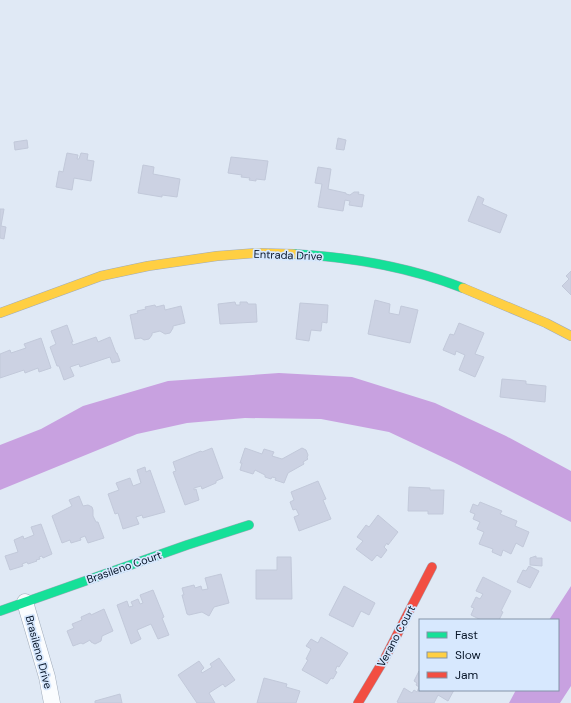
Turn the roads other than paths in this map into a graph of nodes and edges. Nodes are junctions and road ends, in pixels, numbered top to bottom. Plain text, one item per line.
1 (0, 313) edge
2 (571, 336) edge
3 (249, 525) dead end
4 (432, 567) dead end
5 (25, 602) junction
6 (0, 611) edge
7 (52, 703) edge
8 (358, 703) edge

1 - 2 street, Entrada Drive
3 - 5 street, Brasileno Court
4 - 8 street, Verano Court
5 - 6 street, Brasileno Court
5 - 7 street, Brasileno Drive

